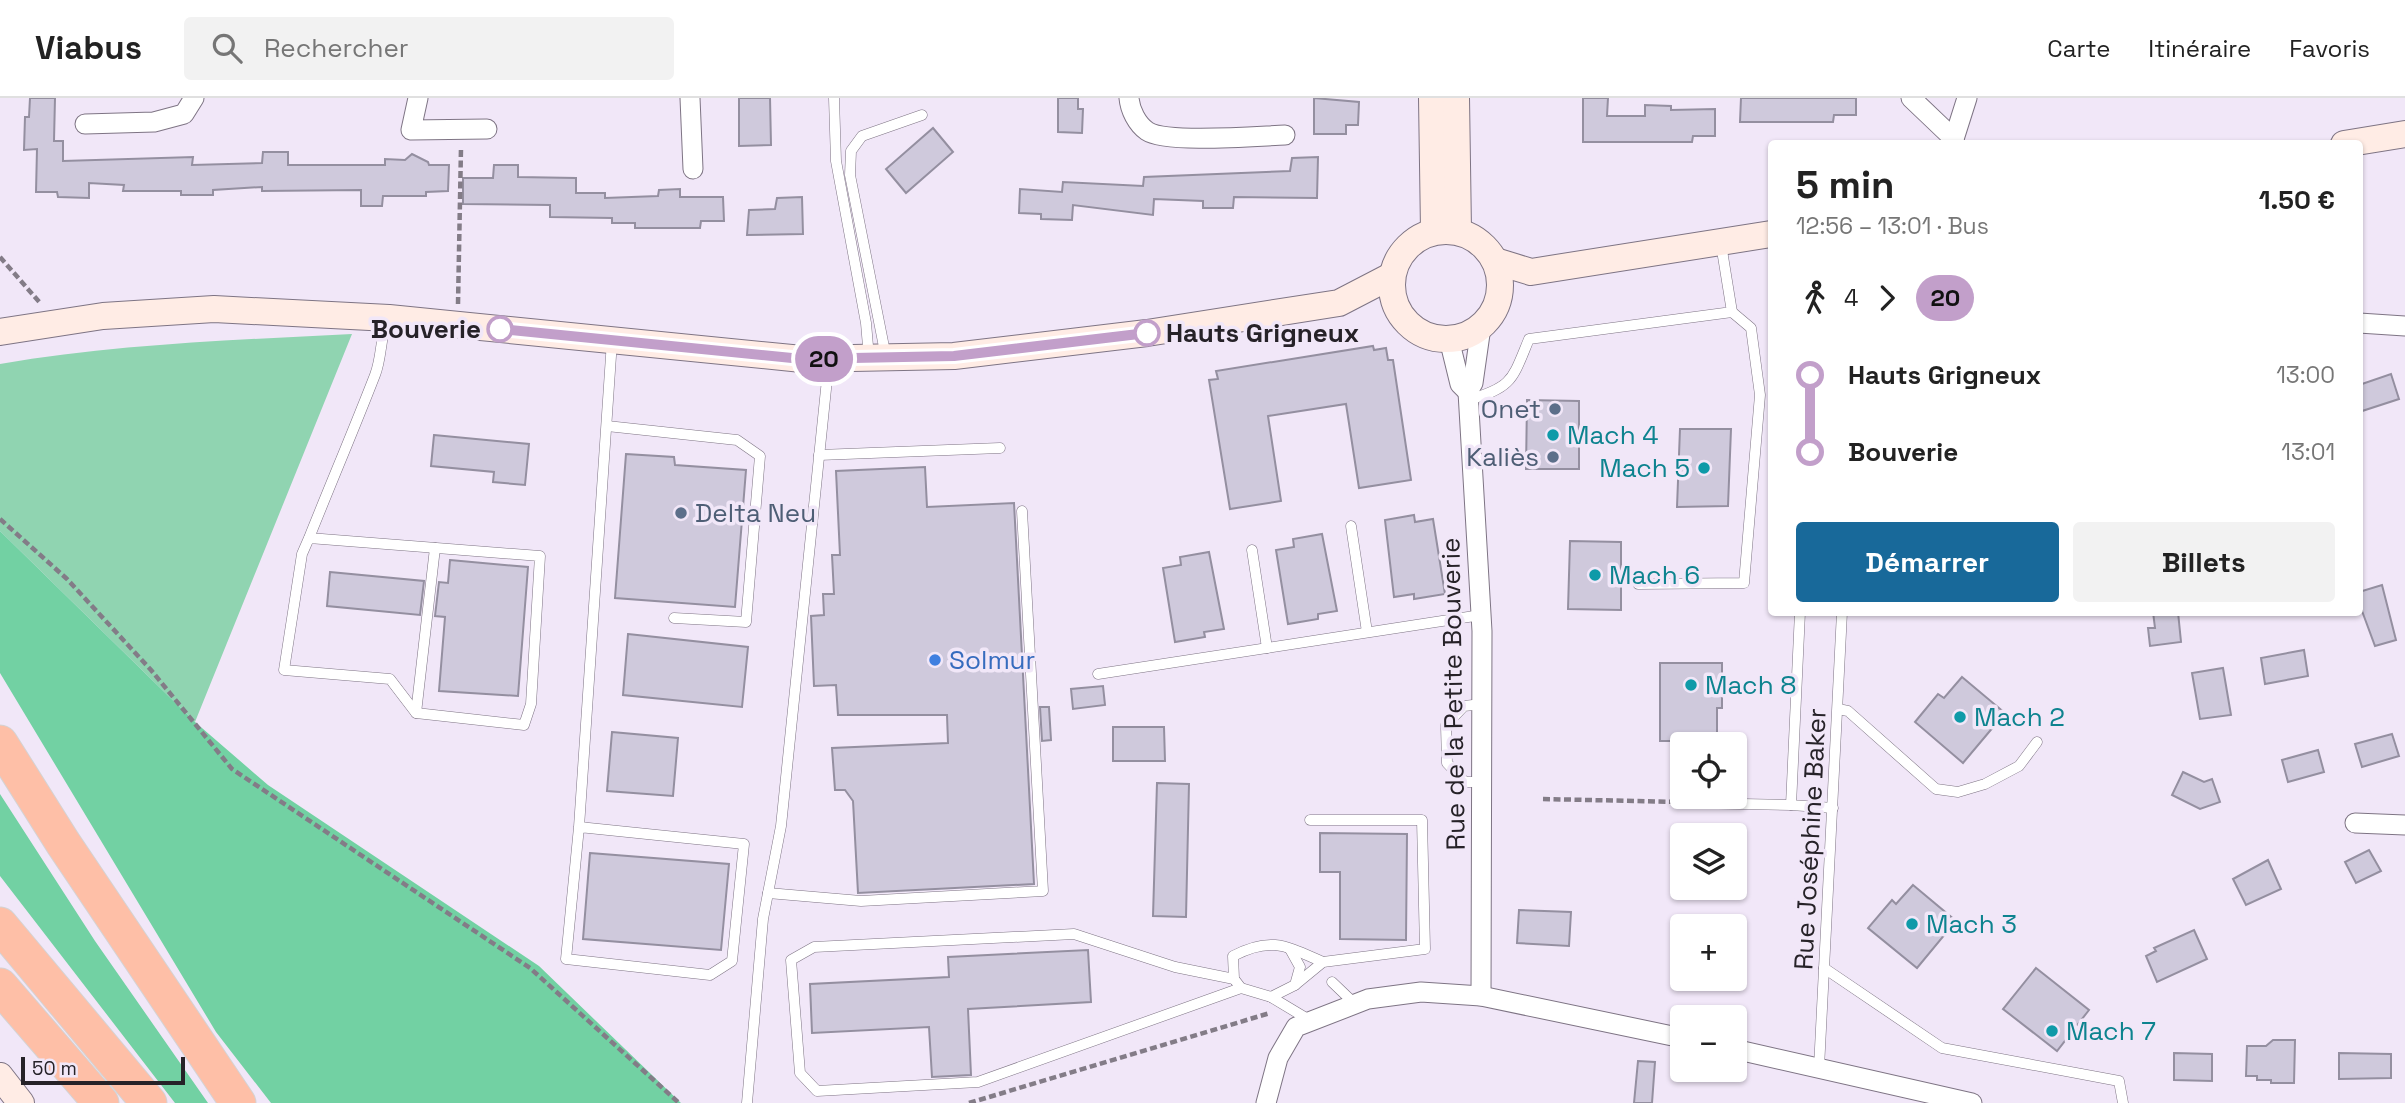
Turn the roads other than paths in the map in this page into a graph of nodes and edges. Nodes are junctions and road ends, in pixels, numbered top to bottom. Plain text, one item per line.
1 (194, 98) edge
2 (418, 98) edge
3 (690, 98) edge
4 (834, 98) edge
5 (1129, 98) edge
6 (1432, 98) edge
7 (1456, 98) edge
8 (1911, 98) edge
9 (1967, 98) edge
10 (922, 115) dead end
11 (85, 124) dead end
12 (487, 129) dead end
13 (2405, 134) edge
14 (1285, 135) dead end
15 (1953, 140) edge
16 (1954, 140) edge
17 (2363, 141) edge
18 (694, 169) dead end
19 (1446, 230) junction
20 (1768, 234) edge
21 (1721, 242) junction
22 (1495, 261) junction
23 (1531, 272) junction
24 (1391, 276) junction
25 (1499, 298) junction
26 (1339, 303) junction
27 (1732, 312) junction
28 (389, 318) junction
29 (1404, 321) junction
30 (2363, 323) edge
31 (2405, 326) edge
32 (1480, 327) junction
33 (0, 332) edge
34 (1449, 339) junction
35 (612, 341) junction
36 (877, 358) junction
37 (829, 359) junction
38 (1468, 396) junction
39 (607, 426) junction
40 (1000, 448) dead end
41 (819, 455) junction
42 (1022, 511) dead end
43 (1351, 526) dead end
44 (309, 538) junction
45 (435, 548) junction
46 (1252, 550) dead end
47 (1638, 584) dead end
48 (1482, 614) junction
49 (1800, 616) edge
50 (1842, 616) edge
51 (674, 618) dead end
52 (1367, 632) junction
53 (1267, 648) junction
54 (1098, 674) dead end
55 (1482, 704) junction
56 (1838, 709) junction
57 (416, 713) junction
58 (2036, 742) dead end
59 (0, 743) edge
60 (1482, 782) junction
61 (1747, 805) edge
62 (1791, 806) junction
63 (1833, 808) junction
64 (1310, 820) dead end
65 (2355, 823) dead end
66 (2405, 825) edge
67 (579, 827) junction
68 (768, 893) junction
69 (0, 925) edge
70 (1289, 948) junction
71 (1323, 962) junction
72 (1825, 968) junction
73 (1332, 982) dead end
74 (1238, 984) junction
75 (1294, 985) junction
76 (0, 986) edge
77 (1271, 996) junction
78 (1481, 996) junction
79 (1356, 1004) junction
80 (1303, 1024) junction
81 (1670, 1035) edge
82 (1747, 1052) edge
83 (1819, 1068) junction
84 (0, 1076) edge
85 (1912, 1096) edge
86 (22, 1103) edge
87 (101, 1103) edge
88 (149, 1103) edge
89 (238, 1103) edge
90 (747, 1103) edge
91 (1266, 1103) edge
92 (1972, 1103) edge
93 (2123, 1103) edge

1 - 11 street
2 - 12 street
3 - 18 street
4 - 36 lane
5 - 14 street
6 - 19 street
7 - 19 street
8 - 15 street
9 - 16 street
10 - 36 lane
13 - 17 street
19 - 22 street
19 - 24 street
20 - 21 street
21 - 23 street
21 - 27 lane
22 - 23 street
22 - 25 street
23 - 25 street
24 - 26 street
24 - 29 street
25 - 32 street
26 - 29 street
26 - 36 street
27 - 38 lane
27 - 47 lane
28 - 33 street
28 - 35 street
28 - 44 lane
29 - 34 street
30 - 31 street
32 - 34 street
32 - 38 street, Rue de la Petite Bouverie
34 - 38 street, Rue de la Petite Bouverie
35 - 37 street
35 - 39 lane
36 - 37 street
37 - 41 lane
38 - 48 street, Rue de la Petite Bouverie
39 - 51 lane
39 - 67 lane
40 - 41 lane
41 - 68 lane
42 - 68 lane
43 - 52 lane
44 - 45 lane
44 - 57 lane
45 - 57 lane
45 - 57 lane
46 - 53 lane
48 - 52 lane
48 - 55 street, Rue de la Petite Bouverie
49 - 62 lane
50 - 56 lane, Rue Joséphine Baker
52 - 53 lane
53 - 54 lane
55 - 60 street, Rue de la Petite Bouverie
55 - 60 lane
56 - 58 lane
56 - 63 lane, Rue Joséphine Baker
59 - 89 highway
60 - 78 street, Rue de la Petite Bouverie
61 - 62 lane
62 - 63 lane
63 - 72 lane, Rue Joséphine Baker
64 - 71 lane
65 - 66 street
67 - 67 lane
68 - 90 lane
69 - 88 highway
70 - 71 lane
70 - 74 lane
70 - 75 lane
71 - 75 lane
72 - 83 lane, Rue Joséphine Baker
72 - 93 lane
73 - 79 lane
74 - 74 lane
74 - 77 lane
75 - 77 lane
76 - 87 highway
77 - 80 lane
78 - 79 street
78 - 81 street
79 - 80 street
80 - 91 street
82 - 83 street
83 - 85 street
84 - 86 street
85 - 92 street

